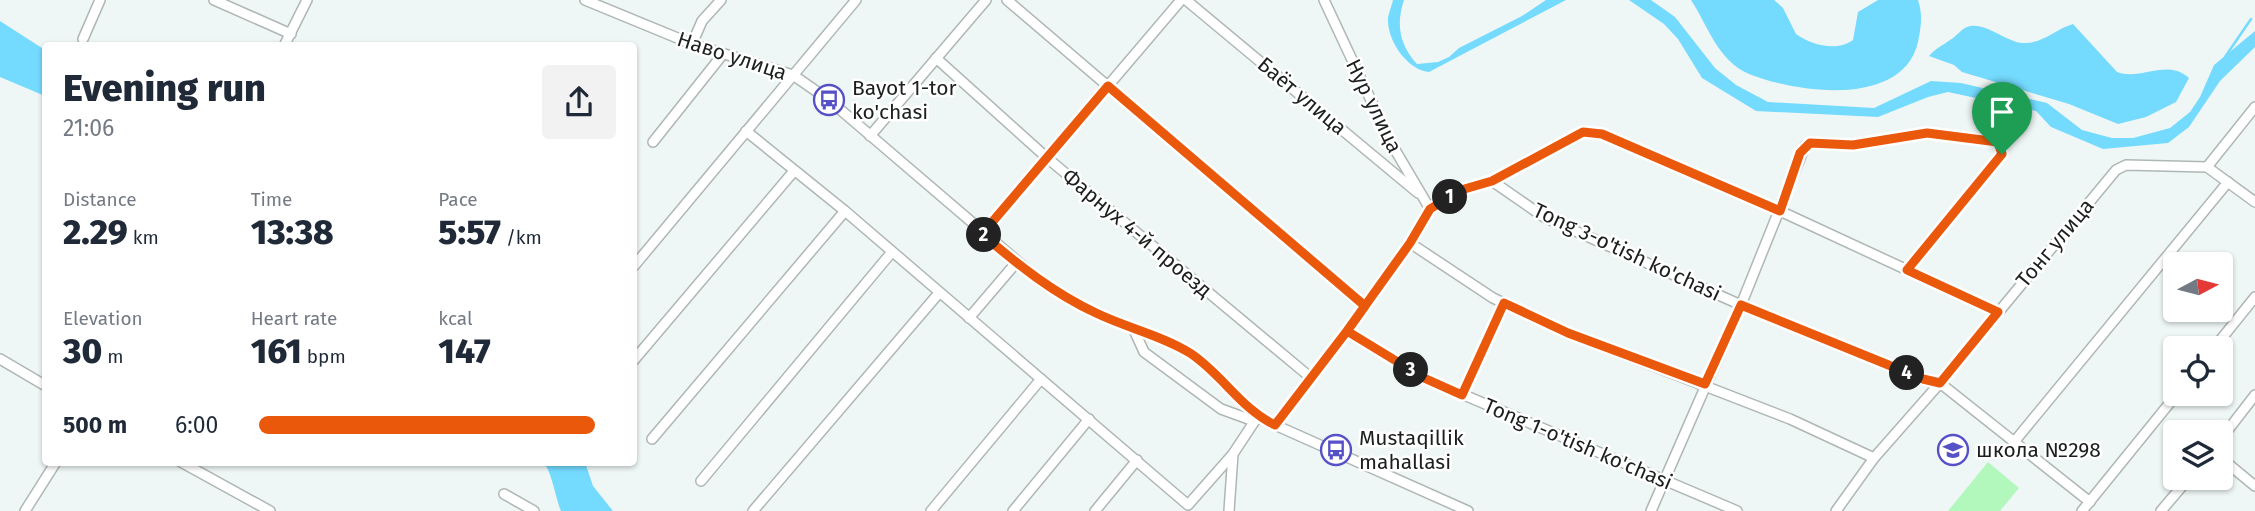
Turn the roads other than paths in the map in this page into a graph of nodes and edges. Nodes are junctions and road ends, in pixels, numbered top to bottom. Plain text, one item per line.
1 (100, 0) edge
2 (214, 0) edge
3 (307, 0) edge
4 (584, 0) edge
5 (721, 0) edge
6 (856, 0) edge
7 (986, 0) edge
8 (1007, 0) edge
9 (1184, 0) edge
10 (1324, 0) edge
11 (291, 34) junction
12 (83, 39) dead end
13 (286, 42) edge
14 (692, 44) junction
15 (723, 54) junction
16 (936, 58) junction
17 (793, 75) junction
18 (1108, 86) junction
19 (2255, 107) edge
20 (746, 131) junction
21 (870, 136) junction
22 (653, 142) dead end
23 (1046, 157) junction
24 (2207, 167) junction
25 (794, 171) junction
26 (1492, 181) junction
27 (2228, 182) junction
28 (1418, 193) junction
29 (2255, 202) edge
30 (1430, 209) junction
31 (845, 211) junction
32 (1780, 211) junction
33 (982, 234) junction
34 (1410, 243) junction
35 (891, 253) junction
36 (637, 262) edge
37 (1016, 263) junction
38 (1907, 270) junction
39 (939, 293) junction
40 (2255, 297) edge
41 (1504, 303) junction
42 (1741, 305) junction
43 (1365, 306) junction
44 (1998, 312) junction
45 (969, 318) junction
46 (1134, 330) junction
47 (1347, 331) junction
48 (2224, 336) edge
49 (637, 356) edge
50 (0, 359) edge
51 (1310, 377) junction
52 (1041, 379) junction
53 (1940, 383) junction
54 (42, 384) edge
55 (1705, 384) junction
56 (1462, 395) junction
57 (2255, 395) edge
58 (2167, 406) edge
59 (1089, 419) junction
60 (1256, 419) junction
61 (2233, 423) edge
62 (1275, 425) junction
63 (652, 439) dead end
64 (2014, 442) junction
65 (1233, 454) junction
66 (1874, 458) junction
67 (1137, 460) junction
68 (53, 466) edge
69 (188, 466) edge
70 (2233, 468) edge
71 (1664, 480) junction
72 (701, 481) dead end
73 (2255, 486) edge
74 (2179, 490) edge
75 (504, 495) dead end
76 (2090, 502) junction
77 (1185, 508) edge
78 (25, 511) edge
79 (270, 511) edge
80 (534, 511) edge
81 (753, 511) edge
82 (931, 511) edge
83 (1013, 511) edge
84 (1095, 511) edge
85 (1229, 511) edge
86 (1468, 511) edge
87 (1651, 511) edge
88 (1737, 511) edge
89 (1836, 511) edge
90 (2082, 511) edge
91 (2161, 511) edge

1 - 12 street
2 - 11 street
3 - 11 street
4 - 14 street, Наво улица
5 - 14 street
6 - 17 street
7 - 16 street
8 - 18 street
9 - 18 street
9 - 28 street, Баёт улица
10 - 28 street, Нур улица
11 - 13 street
14 - 15 street, Наво улица
15 - 17 street, Наво улица
15 - 22 street
16 - 21 street
16 - 23 street, Фарнух 4-й проезд
17 - 20 street
17 - 21 street, Наво улица
18 - 23 street
18 - 43 street
19 - 24 street
20 - 25 street
20 - 36 street
21 - 33 street, Наво улица
23 - 33 street
23 - 51 street, Фарнух 4-й проезд
24 - 27 street
24 - 44 street, Тонг улица
25 - 31 street
25 - 49 street
26 - 30 street
26 - 32 street
26 - 42 street, Tong 3-o'tish ko'chasi
27 - 29 street
27 - 64 street
28 - 30 street, Нур улица
30 - 34 street
31 - 35 street
31 - 63 street
32 - 38 street
32 - 38 street
32 - 42 street
33 - 37 street, Наво улица
34 - 41 street
34 - 43 street
35 - 39 street
35 - 72 street
37 - 45 street
37 - 46 street, Наво улица
38 - 44 street
39 - 45 street
39 - 81 street
40 - 48 street
41 - 55 street
41 - 56 street
42 - 53 street, Tong 3-o'tish ko'chasi
42 - 55 street
43 - 47 street
44 - 53 street, Тонг улица
45 - 52 street
46 - 60 street, Наво улица
46 - 60 street
47 - 51 street
47 - 56 street, Tong 1-o'tish ko'chasi
50 - 54 street
51 - 62 street
52 - 59 street
52 - 82 street
53 - 64 street, Tong 3-o'tish ko'chasi
53 - 66 street, Тонг улица
55 - 66 street
55 - 71 street
56 - 71 street, Tong 1-o'tish ko'chasi
57 - 61 street
58 - 76 street
59 - 67 street
59 - 83 street
60 - 62 street
60 - 65 street
62 - 86 street
64 - 76 street, Tong 3-o'tish ko'chasi
65 - 77 street
65 - 85 street
66 - 89 street, Тонг улица
67 - 77 street
67 - 84 street
68 - 78 street
69 - 79 street
70 - 73 street
71 - 87 street
71 - 88 street, Tong 1-o'tish ko'chasi
74 - 91 street
75 - 80 street
76 - 90 street

